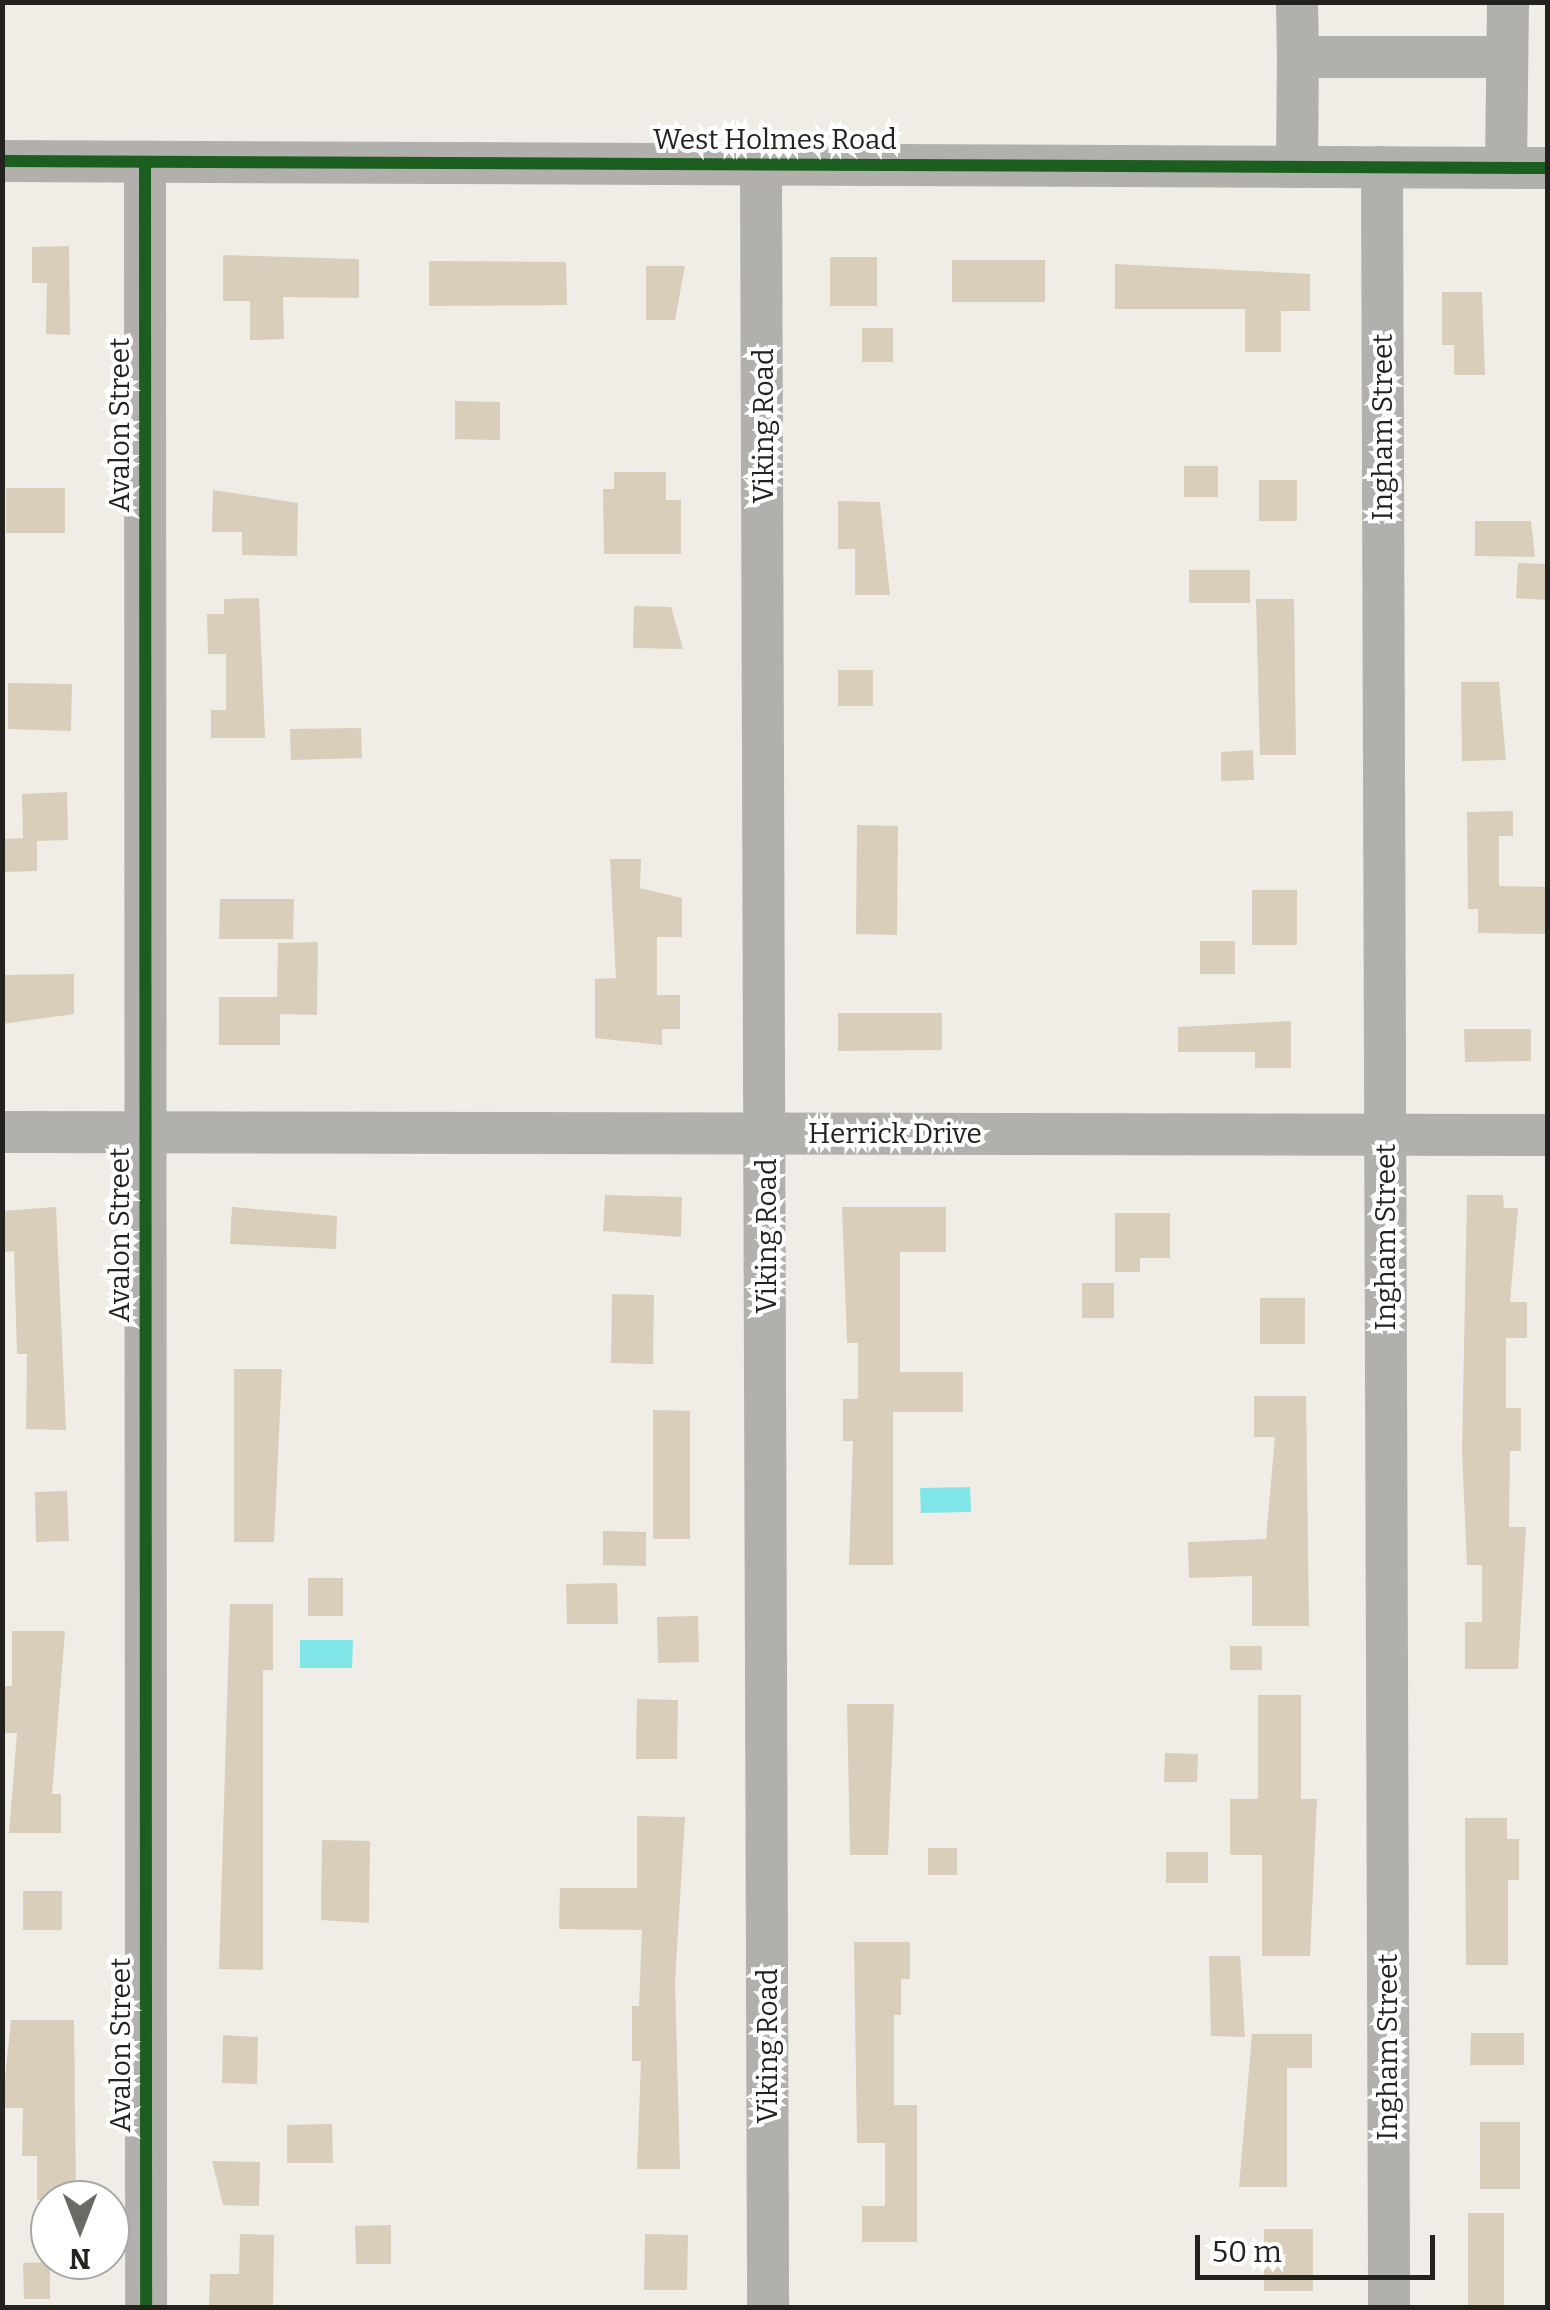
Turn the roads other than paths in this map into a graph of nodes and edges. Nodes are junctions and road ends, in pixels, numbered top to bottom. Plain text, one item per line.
1 (1297, 2) edge
2 (1508, 2) edge
3 (1298, 57) junction
4 (1507, 57) junction
5 (2, 161) edge
6 (145, 162) junction
7 (762, 165) junction
8 (1297, 168) junction
9 (1382, 168) junction
10 (1527, 168) edge
11 (2, 1132) edge
12 (145, 1134) junction
13 (767, 1134) junction
14 (1385, 1135) junction
15 (1548, 1135) edge
16 (146, 2308) edge
17 (768, 2308) edge
18 (1389, 2308) edge

1 - 3 street
2 - 4 street
3 - 4 street
3 - 8 street
4 - 10 street
5 - 6 street, West Holmes Road
6 - 7 street, West Holmes Road
6 - 12 street, Avalon Street
7 - 8 street, West Holmes Road
7 - 13 street, Viking Road
8 - 9 street, West Holmes Road
9 - 10 street, West Holmes Road
9 - 14 street, Ingham Street
11 - 12 street, Herrick Drive
12 - 13 street, Herrick Drive
12 - 16 street, Avalon Street
13 - 14 street, Herrick Drive
13 - 17 street, Viking Road
14 - 15 street, Herrick Drive
14 - 18 street, Ingham Street

